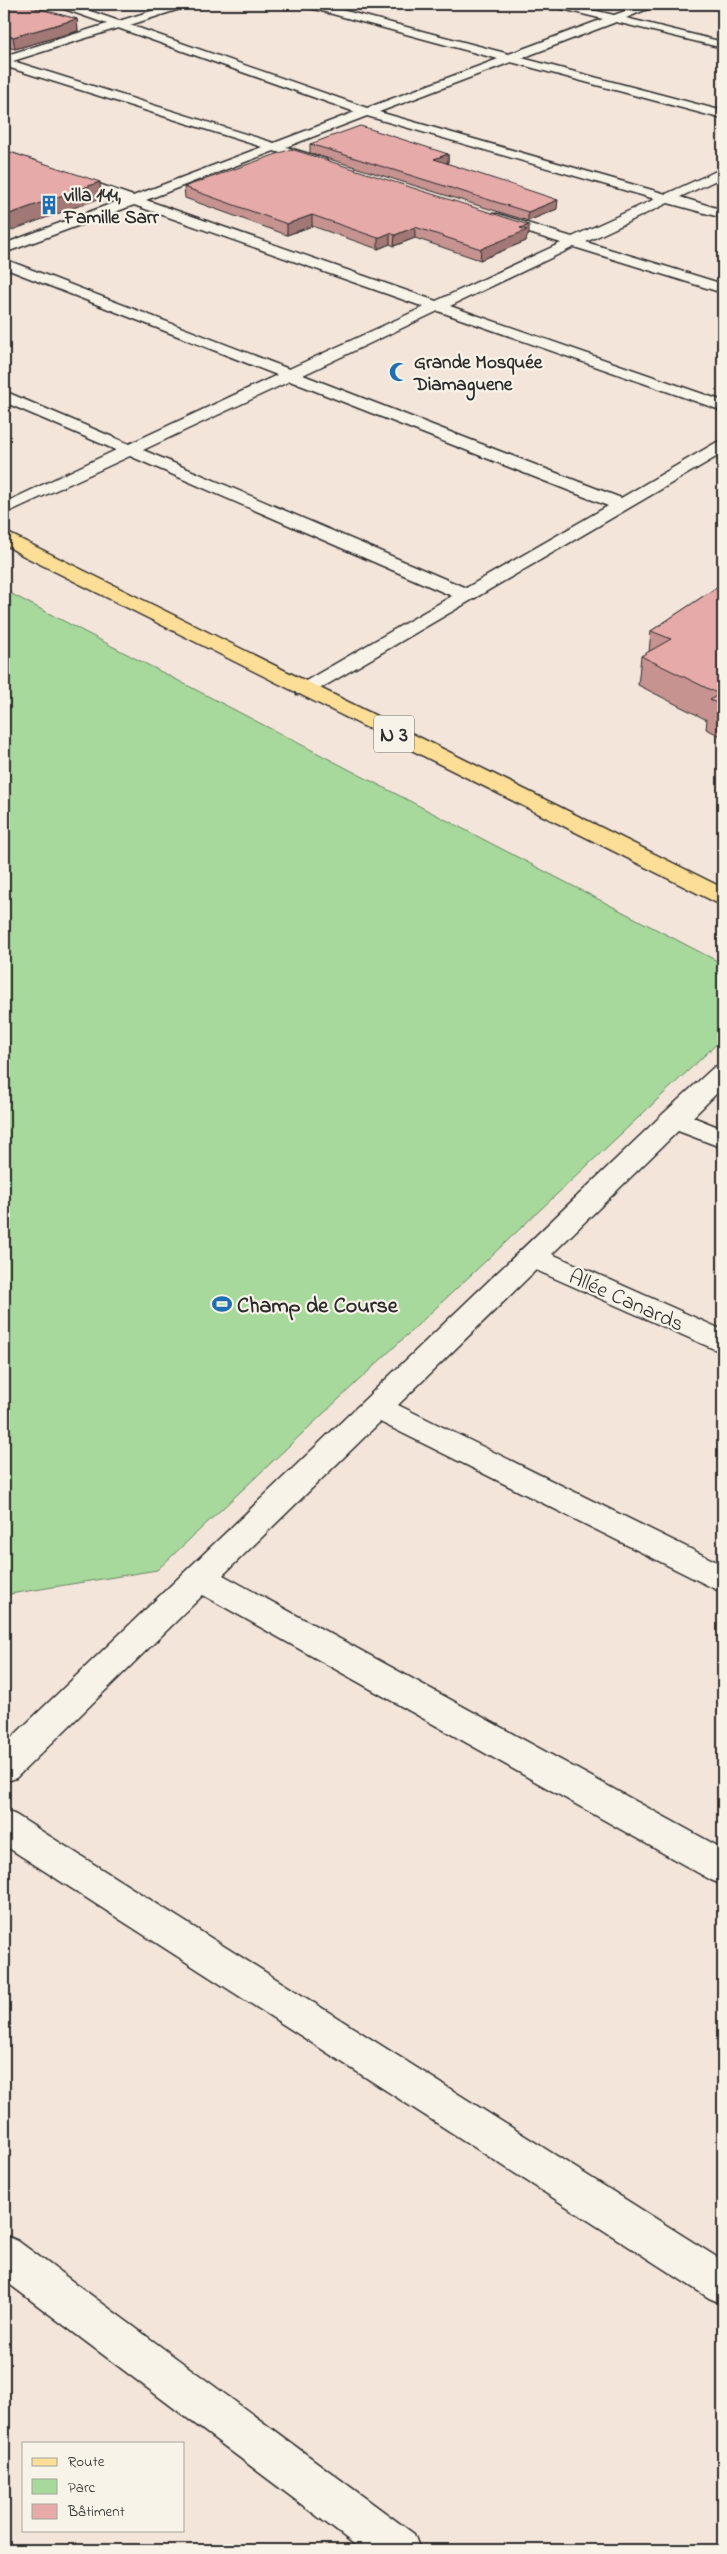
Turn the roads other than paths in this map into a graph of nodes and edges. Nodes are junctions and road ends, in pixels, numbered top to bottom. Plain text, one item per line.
1 (60, 4) edge
2 (185, 4) edge
3 (307, 4) edge
4 (554, 4) edge
5 (654, 4) edge
6 (614, 19) junction
7 (120, 24) junction
8 (723, 45) edge
9 (510, 58) junction
10 (4, 61) edge
11 (366, 112) junction
12 (723, 115) edge
13 (273, 147) junction
14 (4, 155) edge
15 (330, 165) edge
16 (723, 172) edge
17 (666, 198) junction
18 (133, 200) junction
19 (480, 212) edge
20 (723, 214) edge
21 (573, 242) junction
22 (4, 249) edge
23 (4, 263) edge
24 (723, 289) edge
25 (436, 306) junction
26 (292, 374) junction
27 (4, 396) edge
28 (723, 406) edge
29 (723, 446) edge
30 (130, 450) junction
31 (622, 505) junction
32 (4, 509) edge
33 (4, 536) edge
34 (4, 557) edge
35 (67, 570) junction
36 (466, 596) junction
37 (304, 690) junction
38 (723, 897) edge
39 (723, 1073) edge
40 (673, 1119) junction
41 (723, 1140) edge
42 (531, 1256) junction
43 (723, 1342) edge
44 (376, 1407) junction
45 (200, 1578) junction
46 (723, 1580) edge
47 (4, 1767) edge
48 (4, 1826) edge
49 (723, 1868) edge
50 (4, 2256) edge
51 (723, 2284) edge
52 (398, 2550) edge

1 - 7 street
2 - 7 street
3 - 9 street
4 - 6 street
5 - 6 street
6 - 8 street
6 - 9 street
7 - 10 street
7 - 11 street
9 - 11 street
9 - 12 street
10 - 13 street
11 - 13 street
11 - 17 street
13 - 15 street
13 - 18 street
14 - 18 street
16 - 17 street
17 - 20 street
17 - 21 street
18 - 22 street
18 - 25 street
19 - 21 street
21 - 24 street
21 - 25 street
23 - 26 street
25 - 26 street
25 - 28 street
26 - 30 street
26 - 31 street
27 - 30 street
29 - 31 street
30 - 32 street
30 - 36 street
31 - 36 street
33 - 35 main road, N 3
34 - 35 main road, N 3
35 - 37 main road, N 3
36 - 37 street
37 - 38 main road, N 3
39 - 40 street
40 - 41 street
40 - 42 street
42 - 43 street, Allée Canards
42 - 44 street
44 - 45 street
44 - 46 street
45 - 47 street
45 - 49 street
48 - 51 street
50 - 52 street

